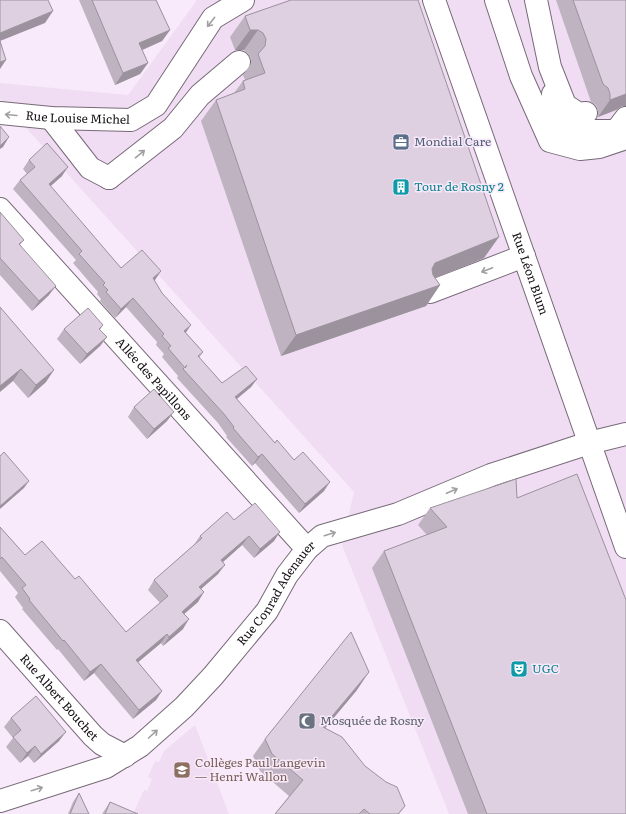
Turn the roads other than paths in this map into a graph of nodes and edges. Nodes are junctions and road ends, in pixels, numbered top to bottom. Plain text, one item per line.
1 (242, 0) edge
2 (434, 0) edge
3 (496, 0) edge
4 (536, 0) edge
5 (239, 62) dead end
6 (550, 67) junction
7 (586, 113) dead end
8 (0, 114) edge
9 (51, 118) junction
10 (626, 118) edge
11 (88, 120) junction
12 (626, 138) edge
13 (109, 178) junction
14 (0, 209) edge
15 (524, 256) junction
16 (430, 292) edge
17 (626, 434) edge
18 (589, 443) junction
19 (626, 547) edge
20 (307, 549) junction
21 (0, 631) edge
22 (125, 756) junction
23 (0, 801) edge

1 -> 11 street, Rue Louise Michel
2 - 15 street, Rue Léon Blum
3 - 12 street
4 - 6 street
13 -> 5 street
6 - 7 street
6 - 10 street
9 -> 8 street, Rue Louise Michel
9 - 11 street, Rue Louise Michel
9 - 13 street
11 - 13 street
14 - 20 street, Allée des Papillons
15 -> 16 street
15 - 18 street, Rue Léon Blum
17 - 18 street, Rue Conrad Adenauer
18 - 19 street, Rue Léon Blum
20 -> 18 street, Rue Conrad Adenauer
22 -> 20 street, Rue Conrad Adenauer
21 - 22 street, Rue Albert Bouchet
23 -> 22 street, Rue Conrad Adenauer

